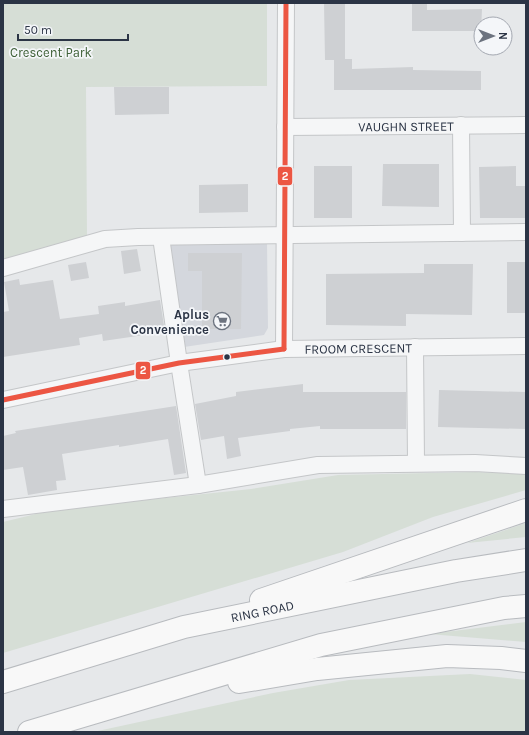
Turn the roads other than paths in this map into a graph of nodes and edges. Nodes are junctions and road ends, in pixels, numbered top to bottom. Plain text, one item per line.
1 (286, 3) edge
2 (526, 124) edge
3 (461, 125) junction
4 (285, 127) junction
5 (526, 232) edge
6 (462, 233) junction
7 (285, 235) junction
8 (162, 237) junction
9 (3, 268) edge
10 (526, 346) edge
11 (415, 347) junction
12 (284, 348) junction
13 (179, 363) junction
14 (3, 400) edge
15 (416, 463) junction
16 (526, 466) edge
17 (198, 485) junction
18 (3, 509) edge
19 (526, 510) edge
20 (526, 560) edge
21 (526, 606) edge
22 (184, 627) junction
23 (526, 661) edge
24 (3, 682) edge
25 (148, 696) junction
26 (29, 732) edge

1 - 4 street
2 - 3 street, VAUGHN STREET
3 - 4 street, VAUGHN STREET
3 - 6 street
4 - 7 street
5 - 6 street
6 - 7 street
7 - 8 street
7 - 12 street
8 - 9 street
8 - 13 street
10 - 11 street, FROOM CRESCENT
11 - 12 street, FROOM CRESCENT
11 - 15 street
12 - 13 street, FROOM CRESCENT
13 - 14 street, FROOM CRESCENT
13 - 17 street
15 - 16 street
15 - 17 street
17 - 18 street
19 - 22 highway
20 - 22 highway, RING ROAD
21 - 25 highway
22 - 24 highway, RING ROAD
23 - 25 highway
25 - 26 highway

